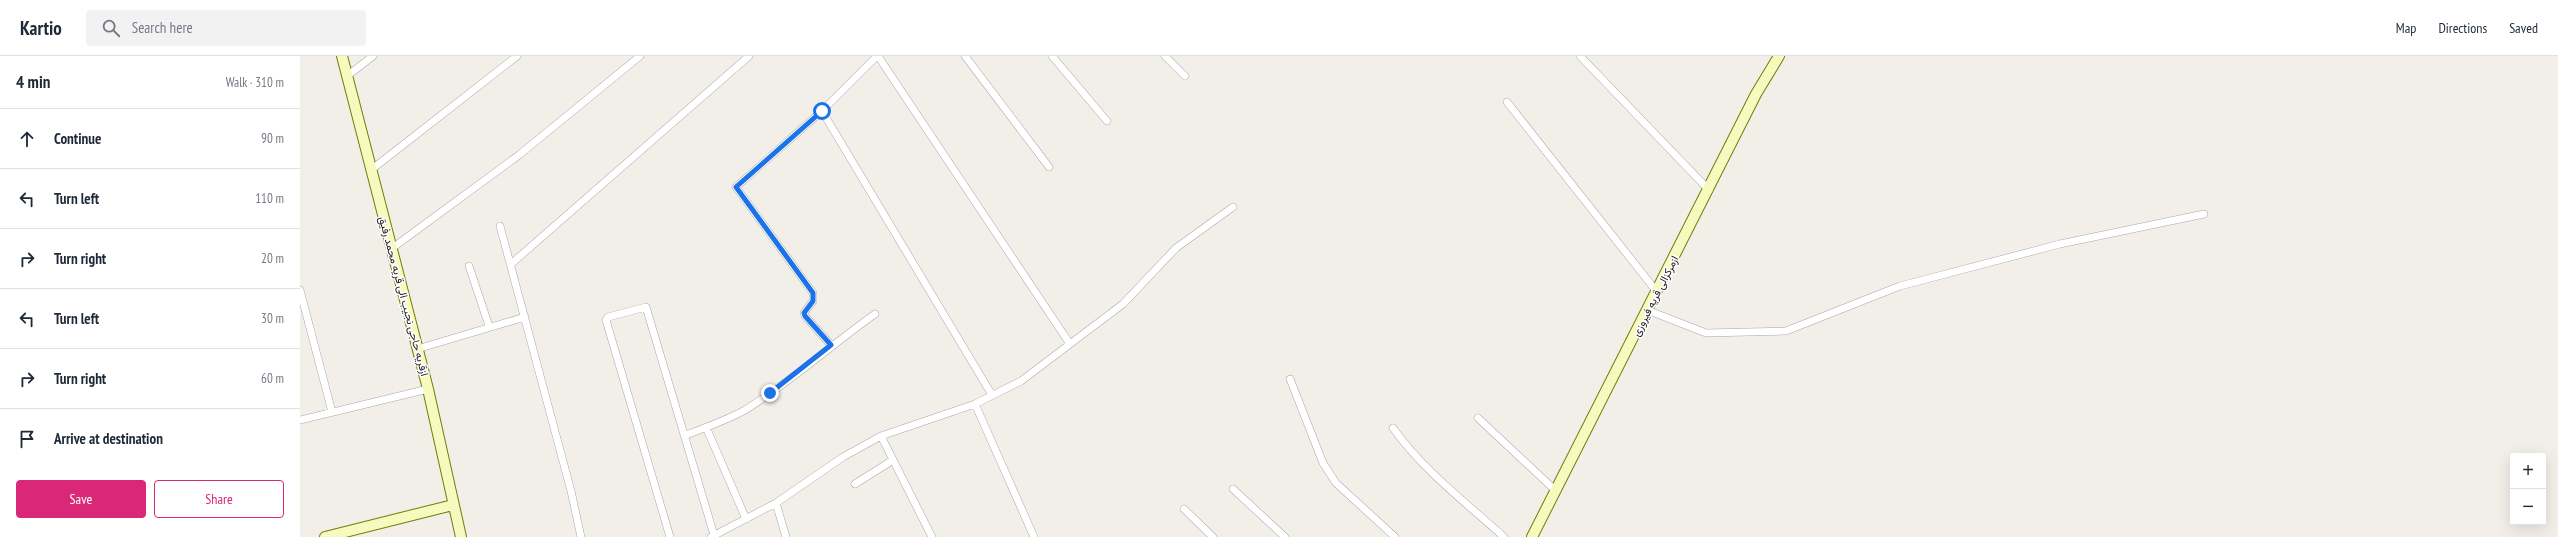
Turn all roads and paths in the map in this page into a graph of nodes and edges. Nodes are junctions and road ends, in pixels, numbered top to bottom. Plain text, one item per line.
1 (342, 56) edge
2 (373, 56) edge
3 (517, 56) edge
4 (640, 56) edge
5 (749, 56) edge
6 (878, 56) edge
7 (965, 56) edge
8 (1052, 56) edge
9 (1165, 56) edge
10 (1580, 56) edge
11 (1779, 56) edge
12 (347, 76) junction
13 (1185, 76) dead end
14 (1507, 102) dead end
15 (822, 111) junction
16 (1107, 121) dead end
17 (1049, 167) dead end
18 (371, 170) junction
19 (1709, 190) junction
20 (1234, 207) dead end
21 (2204, 214) dead end
22 (500, 226) dead end
23 (391, 249) junction
24 (511, 264) junction
25 (469, 266) dead end
26 (300, 290) edge
27 (1656, 292) junction
28 (302, 303) edge
29 (1648, 310) junction
30 (875, 314) dead end
31 (525, 317) junction
32 (489, 326) junction
33 (1070, 344) junction
34 (831, 345) junction
35 (417, 349) junction
36 (1290, 379) dead end
37 (428, 389) junction
38 (992, 395) junction
39 (975, 404) junction
40 (332, 412) junction
41 (1478, 418) dead end
42 (300, 420) edge
43 (706, 427) junction
44 (1393, 428) dead end
45 (686, 435) junction
46 (881, 436) junction
47 (893, 460) junction
48 (854, 484) dead end
49 (1233, 489) dead end
50 (1556, 491) junction
51 (776, 504) junction
52 (453, 505) junction
53 (1184, 509) dead end
54 (746, 520) junction
55 (724, 534) edge
56 (713, 536) edge
57 (325, 537) edge
58 (461, 537) edge
59 (581, 537) edge
60 (670, 537) edge
61 (786, 537) edge
62 (932, 537) edge
63 (1034, 537) edge
64 (1213, 537) edge
65 (1285, 537) edge
66 (1395, 537) edge
67 (1504, 537) edge
68 (1532, 537) edge

1 - 12 main road, ازقریه حاجی نجیب الی قریه محمد رفیق
2 - 12 street
3 - 18 street
4 - 23 street
5 - 24 street
6 - 15 street
6 - 33 street
7 - 17 street
8 - 16 street
9 - 13 street
10 - 19 street
11 - 19 main road, ازمرکزالی قریه فیروزی
12 - 18 main road, ازقریه حاجی نجیب الی قریه محمد رفیق
14 - 27 street
15 - 34 street
15 - 38 street
18 - 23 main road, ازقریه حاجی نجیب الی قریه محمد رفیق
19 - 27 main road, ازمرکزالی قریه فیروزی
20 - 33 street
21 - 29 street
22 - 24 street
23 - 35 main road, ازقریه حاجی نجیب الی قریه محمد رفیق
24 - 31 street
25 - 32 street
26 - 28 street
27 - 29 main road, ازمرکزالی قریه فیروزی
28 - 40 street
29 - 50 main road, ازمرکزالی قریه فیروزی
30 - 34 street
31 - 32 street
31 - 59 street
32 - 35 street
33 - 38 street
34 - 43 street
35 - 37 main road, ازقریه حاجی نجیب الی قریه محمد رفیق
36 - 66 street
37 - 40 street
37 - 52 main road, ازقریه حاجی نجیب الی قریه محمد رفیق
38 - 39 street
39 - 46 street
39 - 63 street
40 - 42 street
41 - 50 street
43 - 45 street
43 - 54 street
44 - 67 street
45 - 56 street
45 - 60 street
46 - 47 street
46 - 51 street
47 - 48 street
47 - 62 street
49 - 65 street
50 - 68 main road, ازمرکزالی قریه فیروزی
51 - 54 street
51 - 61 street
52 - 57 main road
52 - 58 main road, ازقریه حاجی نجیب الی قریه محمد رفیق
53 - 64 street
54 - 55 street
55 - 56 street

